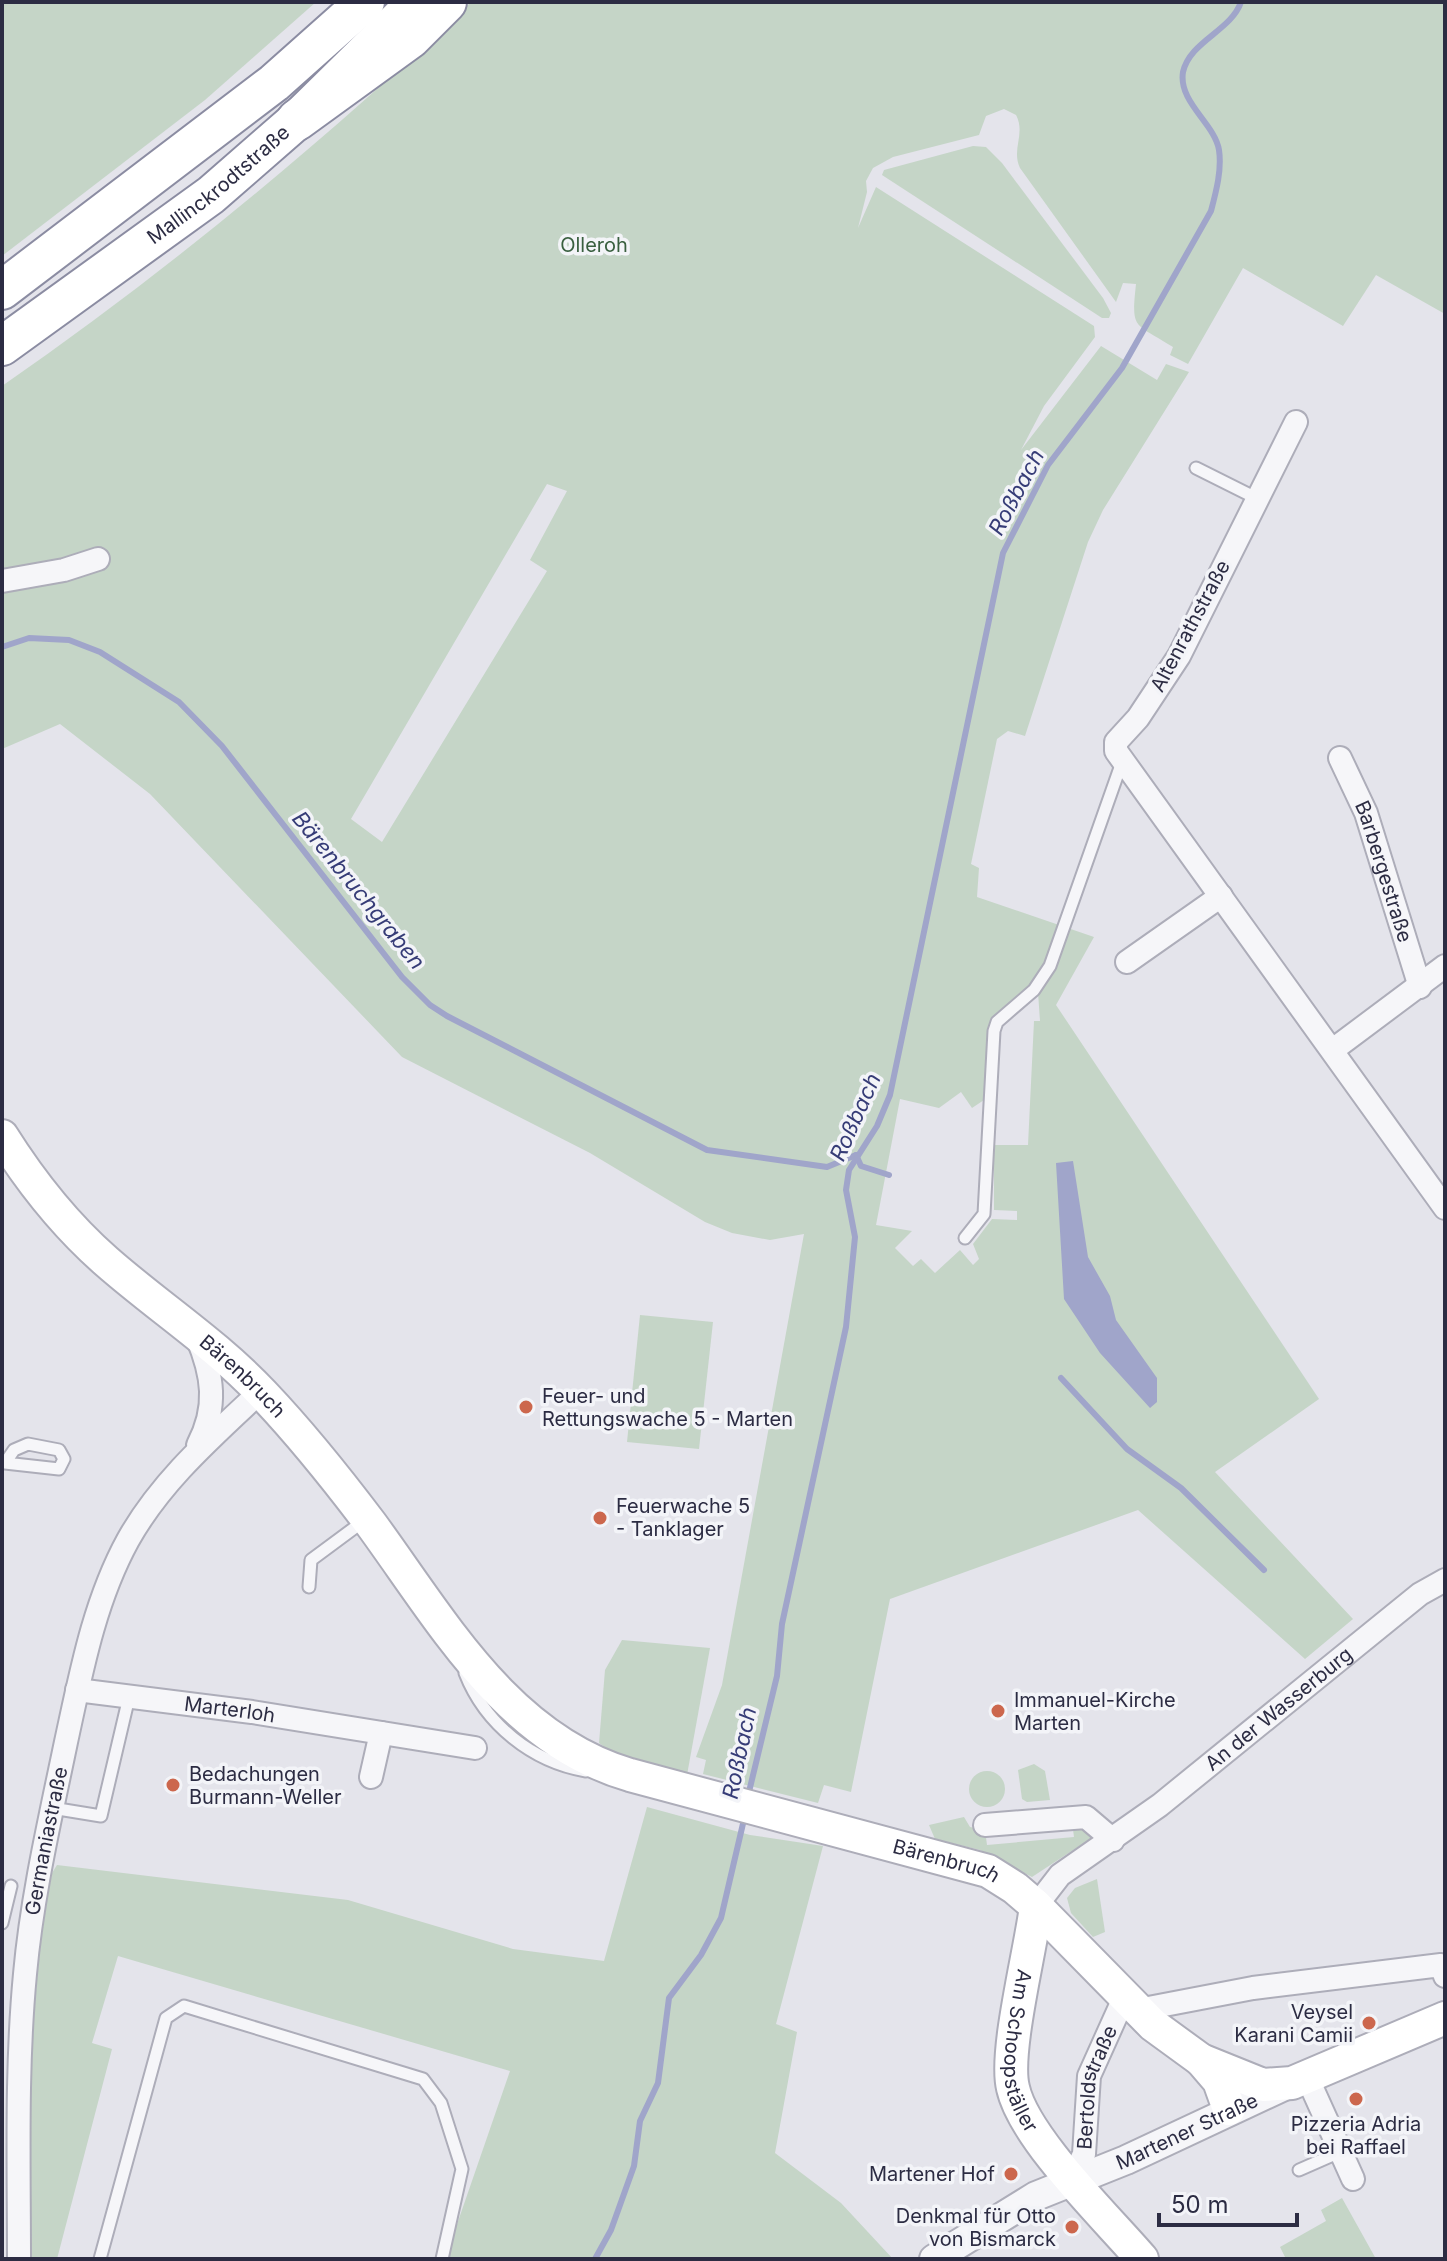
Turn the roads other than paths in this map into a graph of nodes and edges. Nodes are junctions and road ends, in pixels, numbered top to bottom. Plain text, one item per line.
1 (333, 2) edge
2 (365, 2) edge
3 (417, 2) edge
4 (446, 2) edge
5 (297, 120) junction
6 (183, 153) junction
7 (2, 290) edge
8 (2, 346) edge
9 (1296, 422) dead end
10 (1196, 468) dead end
11 (1256, 498) junction
12 (98, 559) dead end
13 (2, 581) edge
14 (1340, 758) dead end
15 (1122, 762) junction
16 (1221, 896) junction
17 (1127, 962) dead end
18 (1445, 966) edge
19 (1420, 987) junction
20 (1334, 1049) junction
21 (2, 1136) edge
22 (1443, 1201) edge
23 (965, 1238) dead end
24 (197, 1336) junction
25 (261, 1391) junction
26 (193, 1455) junction
27 (3, 1463) edge
28 (367, 1519) junction
29 (1445, 1580) edge
30 (309, 1587) dead end
31 (77, 1690) junction
32 (129, 1697) junction
33 (381, 1733) junction
34 (475, 1748) dead end
35 (371, 1777) dead end
36 (52, 1808) junction
37 (985, 1825) dead end
38 (1113, 1840) junction
39 (11, 1886) dead end
40 (1036, 1906) junction
41 (2, 1923) edge
42 (1445, 1976) edge
43 (1132, 2003) junction
44 (1445, 2018) edge
45 (1201, 2060) junction
46 (1296, 2081) junction
47 (1229, 2109) junction
48 (1340, 2152) junction
49 (1299, 2170) dead end
50 (1353, 2179) dead end
51 (1072, 2181) junction
52 (19, 2259) edge
53 (100, 2259) edge
54 (442, 2259) edge
55 (934, 2259) edge
56 (1142, 2259) edge

1 - 6 highway
2 - 6 highway
3 - 5 highway, Mallinckrodtstraße
4 - 5 highway
5 - 8 highway, Mallinckrodtstraße
6 - 7 highway
9 - 11 street, Altenrathstraße
10 - 11 lane
11 - 15 street, Altenrathstraße
12 - 13 street
14 - 19 street, Barbergestraße
15 - 16 street
15 - 23 lane
16 - 17 street
16 - 20 street
18 - 19 street
19 - 20 street
20 - 22 street
21 - 24 main road, Bärenbruch
24 - 25 main road, Bärenbruch
24 - 26 street, Germaniastraße
25 - 26 street, Germaniastraße
25 - 28 main road, Bärenbruch
26 - 31 street, Germaniastraße
27 - 27 lane
28 - 30 lane
28 - 40 main road, Bärenbruch
29 - 38 street, An der Wasserburg
31 - 32 street, Marterloh
31 - 36 street, Germaniastraße
32 - 33 street, Marterloh
32 - 36 lane
33 - 34 street, Marterloh
33 - 35 street
36 - 52 street, Germaniastraße
37 - 38 street
38 - 40 street, An der Wasserburg
39 - 41 lane
40 - 43 main road, Bärenbruch
40 - 51 main road, Am Schoopställer
42 - 43 street
43 - 45 main road, Bärenbruch
43 - 51 street, Bertoldstraße
44 - 46 main road, Martener Straße
45 - 46 main road, Bärenbruch
45 - 47 main road, Bärenbruch
46 - 47 street, Martener Straße
46 - 48 street
47 - 51 street, Martener Straße
48 - 49 lane
48 - 50 street
51 - 55 street, Martener Straße
51 - 56 main road, Am Schoopställer
53 - 54 lane

